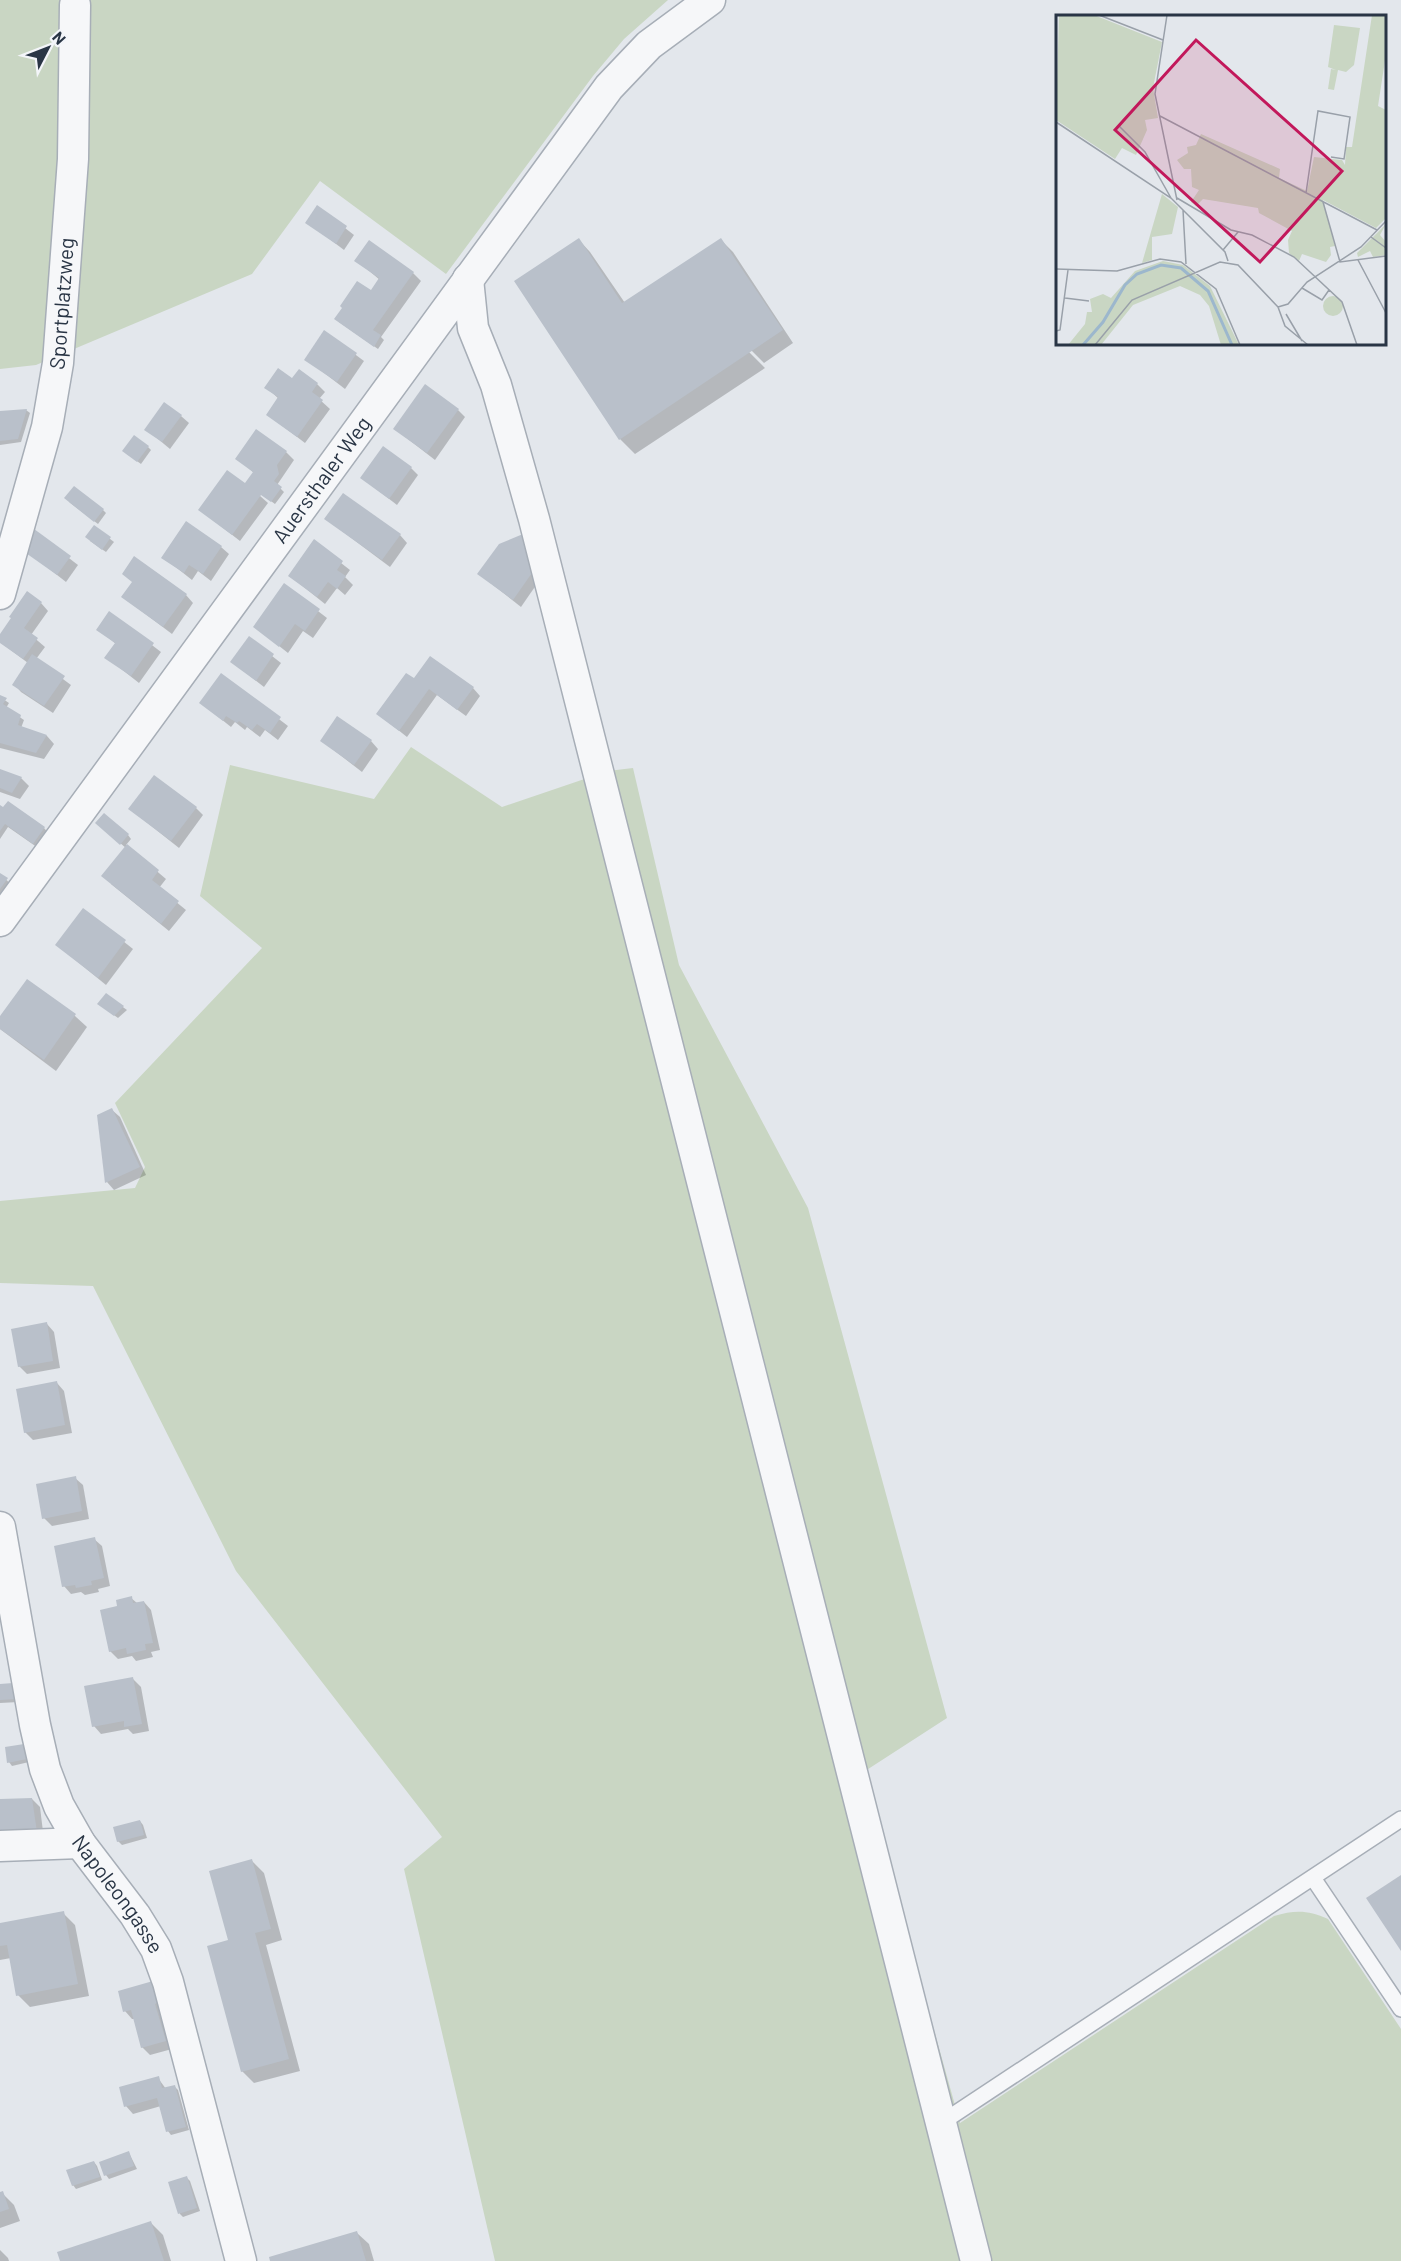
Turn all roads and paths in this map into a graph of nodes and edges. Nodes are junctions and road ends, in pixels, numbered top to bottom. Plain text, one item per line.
1 (710, 0) edge
2 (75, 5) dead end
3 (468, 279) junction
4 (0, 594) edge
5 (0, 921) edge
6 (0, 1527) edge
7 (1401, 1819) edge
8 (80, 1843) junction
9 (0, 1846) edge
10 (1313, 1878) junction
11 (1401, 2009) edge
12 (940, 2123) junction
13 (241, 2261) edge
14 (975, 2261) edge

1 - 3 street, Auersthaler Weg
2 - 4 street, Sportplatzweg
3 - 5 street, Auersthaler Weg
3 - 12 street
6 - 8 street, Napoleongasse
7 - 10 lane
8 - 9 street
8 - 13 street, Napoleongasse
10 - 11 lane
10 - 12 lane
12 - 14 street

